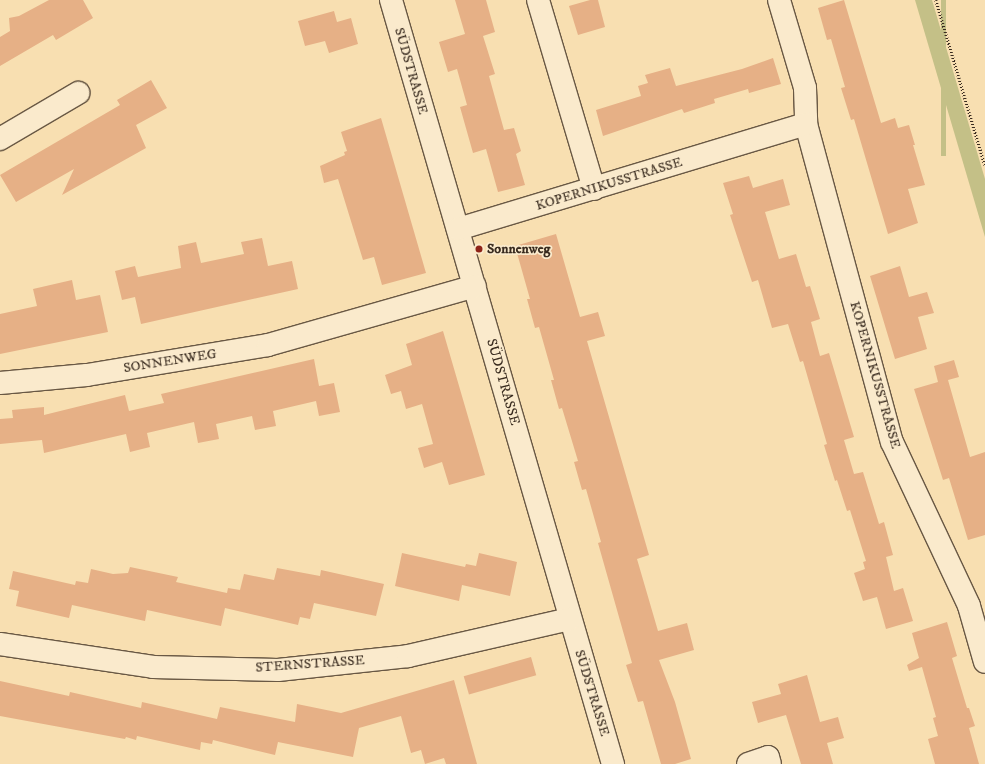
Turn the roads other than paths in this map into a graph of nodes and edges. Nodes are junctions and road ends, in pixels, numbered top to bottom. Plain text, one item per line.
1 (391, 0) edge
2 (538, 0) edge
3 (779, 0) edge
4 (78, 93) dead end
5 (806, 124) junction
6 (0, 139) edge
7 (594, 189) junction
8 (458, 229) junction
9 (475, 286) junction
10 (0, 383) edge
11 (570, 619) junction
12 (0, 644) edge
13 (985, 662) edge
14 (613, 764) edge
15 (748, 764) edge
16 (770, 764) edge

1 - 8 street, SÜDSTRASSE
2 - 7 street
3 - 5 street, KOPERNIKUSSTRASSE
4 - 6 street
5 - 7 street, KOPERNIKUSSTRASSE
5 - 13 street, KOPERNIKUSSTRASSE
7 - 8 street, KOPERNIKUSSTRASSE
8 - 9 street, SÜDSTRASSE
9 - 10 street, SONNENWEG
9 - 11 street, SÜDSTRASSE
11 - 12 street, STERNSTRASSE
11 - 14 street, SÜDSTRASSE
15 - 16 street

